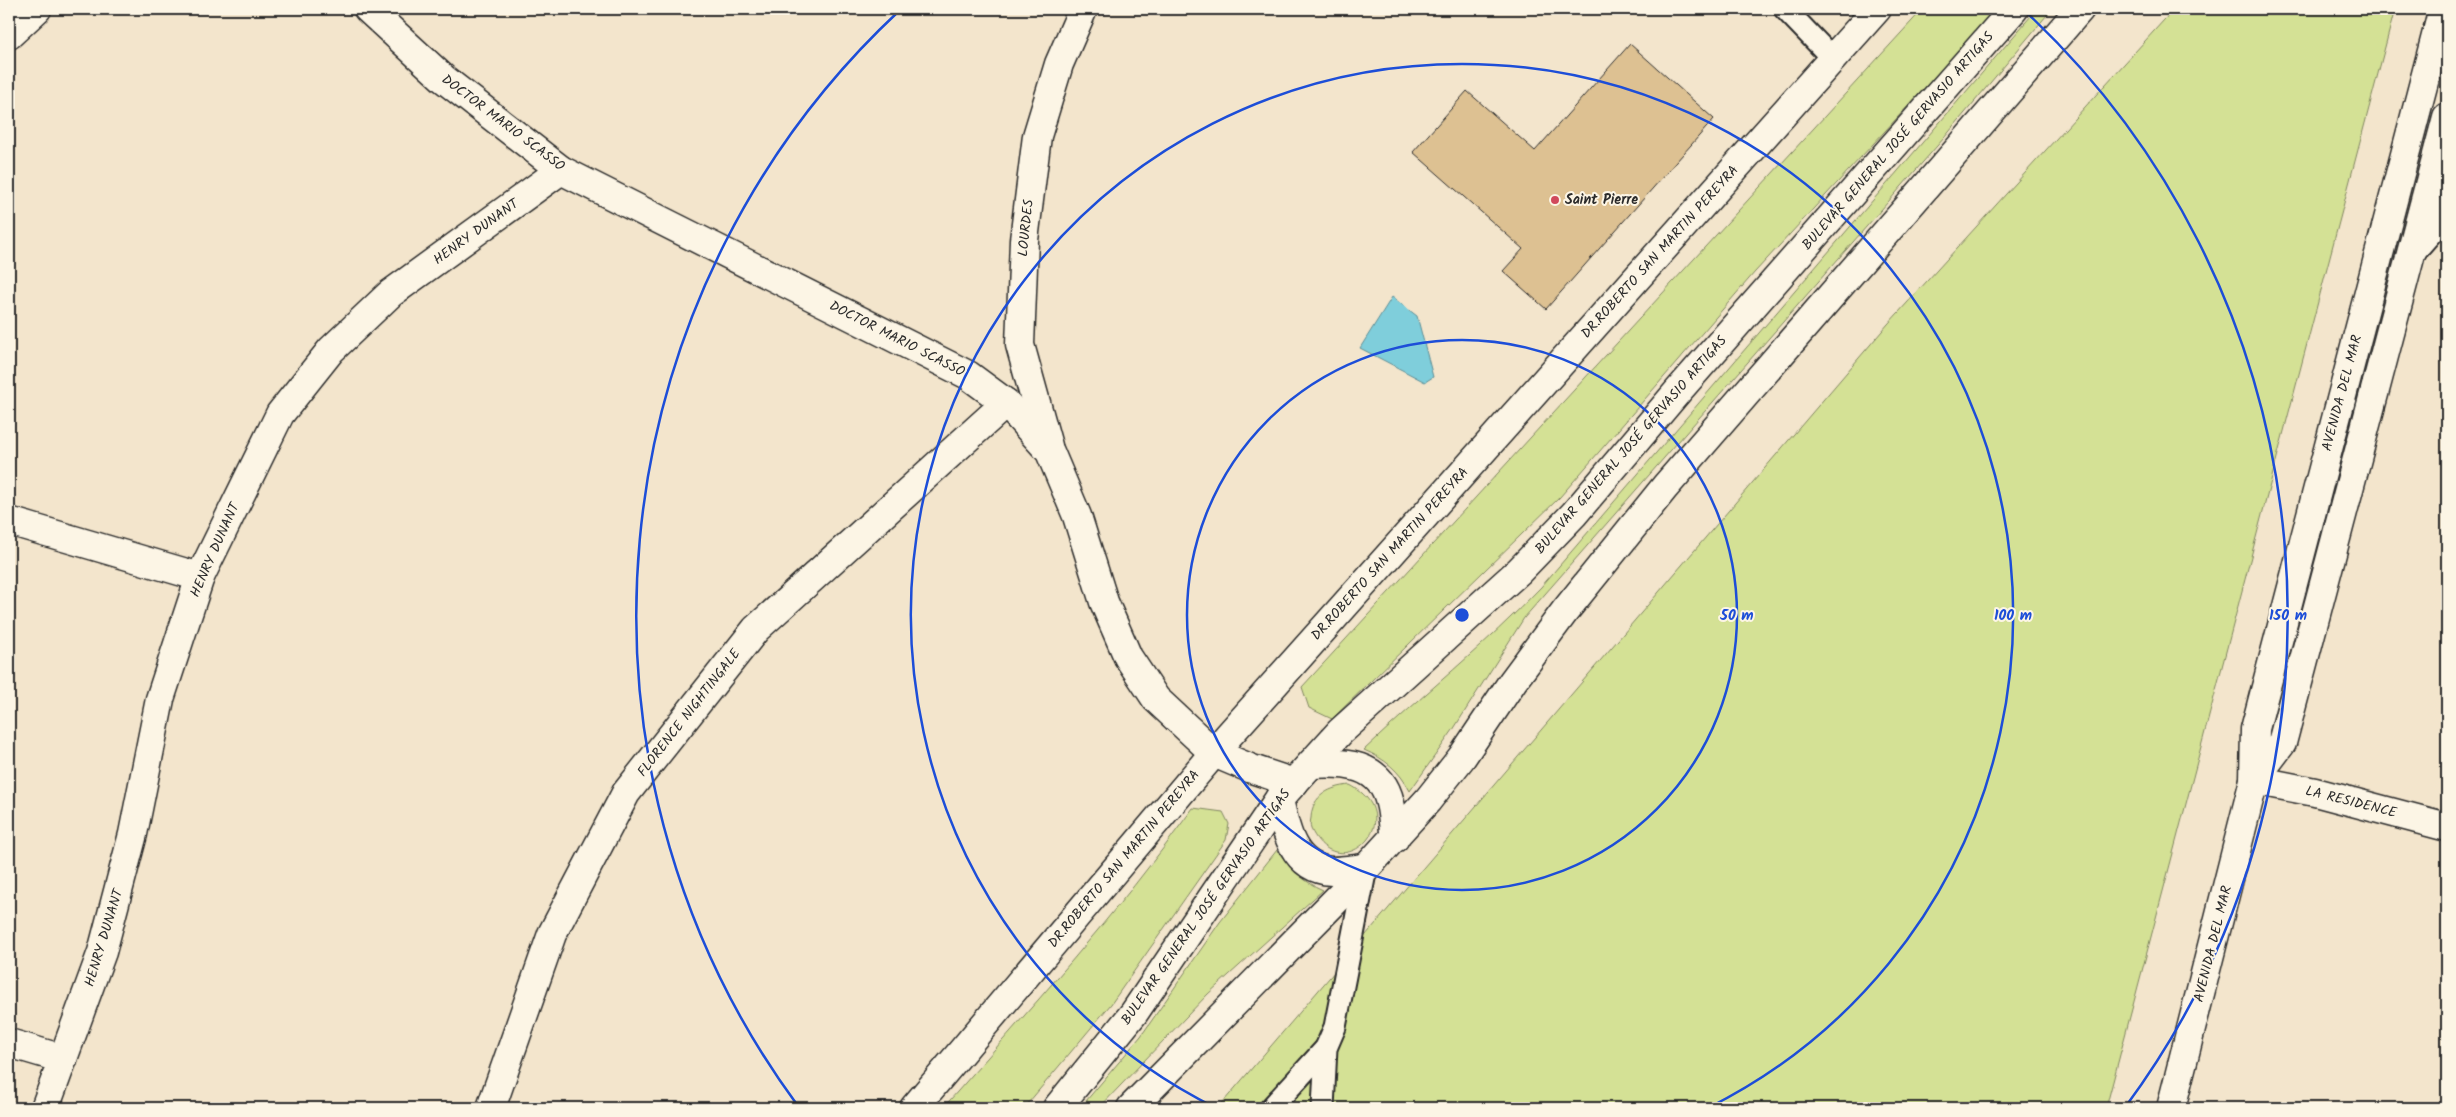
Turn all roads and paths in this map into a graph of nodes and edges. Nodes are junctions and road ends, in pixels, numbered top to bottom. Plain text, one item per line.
1 (37, 9) edge
2 (368, 9) edge
3 (1083, 9) edge
4 (1785, 9) edge
5 (1877, 9) edge
6 (2014, 9) edge
7 (2080, 9) edge
8 (2443, 9) edge
9 (9, 35) edge
10 (1833, 58) junction
11 (2447, 117) edge
12 (561, 170) junction
13 (2447, 206) edge
14 (2412, 255) junction
15 (1006, 403) junction
16 (1050, 452) junction
17 (9, 521) edge
18 (200, 577) junction
19 (1214, 753) junction
20 (2254, 780) junction
21 (1295, 782) junction
22 (2447, 827) edge
23 (1395, 838) junction
24 (1366, 868) junction
25 (9, 1044) edge
26 (1326, 1048) junction
27 (63, 1058) junction
28 (45, 1108) edge
29 (491, 1108) edge
30 (914, 1108) edge
31 (1057, 1108) edge
32 (1130, 1108) edge
33 (1271, 1108) edge
34 (1322, 1108) edge
35 (2171, 1108) edge

1 - 9 street
2 - 12 street, DOCTOR MARIO SCASSO
3 - 16 street, LOURDES
4 - 10 lane
5 - 10 street, DR.ROBERTO SAN MARTIN PEREYRA
6 - 21 street, BULEVAR GENERAL JOSÉ GERVASIO ARTIGAS
7 - 23 street
8 - 20 street, AVENIDA DEL MAR
10 - 19 street, DR.ROBERTO SAN MARTIN PEREYRA
11 - 14 street, AVENIDA DEL MAR
12 - 15 street, DOCTOR MARIO SCASSO
12 - 18 street, HENRY DUNANT
13 - 14 lane
14 - 20 street, AVENIDA DEL MAR
15 - 16 street, DOCTOR MARIO SCASSO
15 - 29 street, FLORENCE NIGHTINGALE
16 - 19 street, DOCTOR MARIO SCASSO
17 - 18 street
18 - 27 street, HENRY DUNANT
19 - 21 street, DOCTOR MARIO SCASSO
19 - 30 street, DR.ROBERTO SAN MARTIN PEREYRA
20 - 22 street, LA RESIDENCE
20 - 35 street, AVENIDA DEL MAR
21 - 23 street
21 - 24 street
21 - 31 street, BULEVAR GENERAL JOSÉ GERVASIO ARTIGAS
23 - 24 street
24 - 26 lane
24 - 32 street
25 - 27 street
26 - 33 lane
26 - 34 lane
27 - 28 street, HENRY DUNANT

